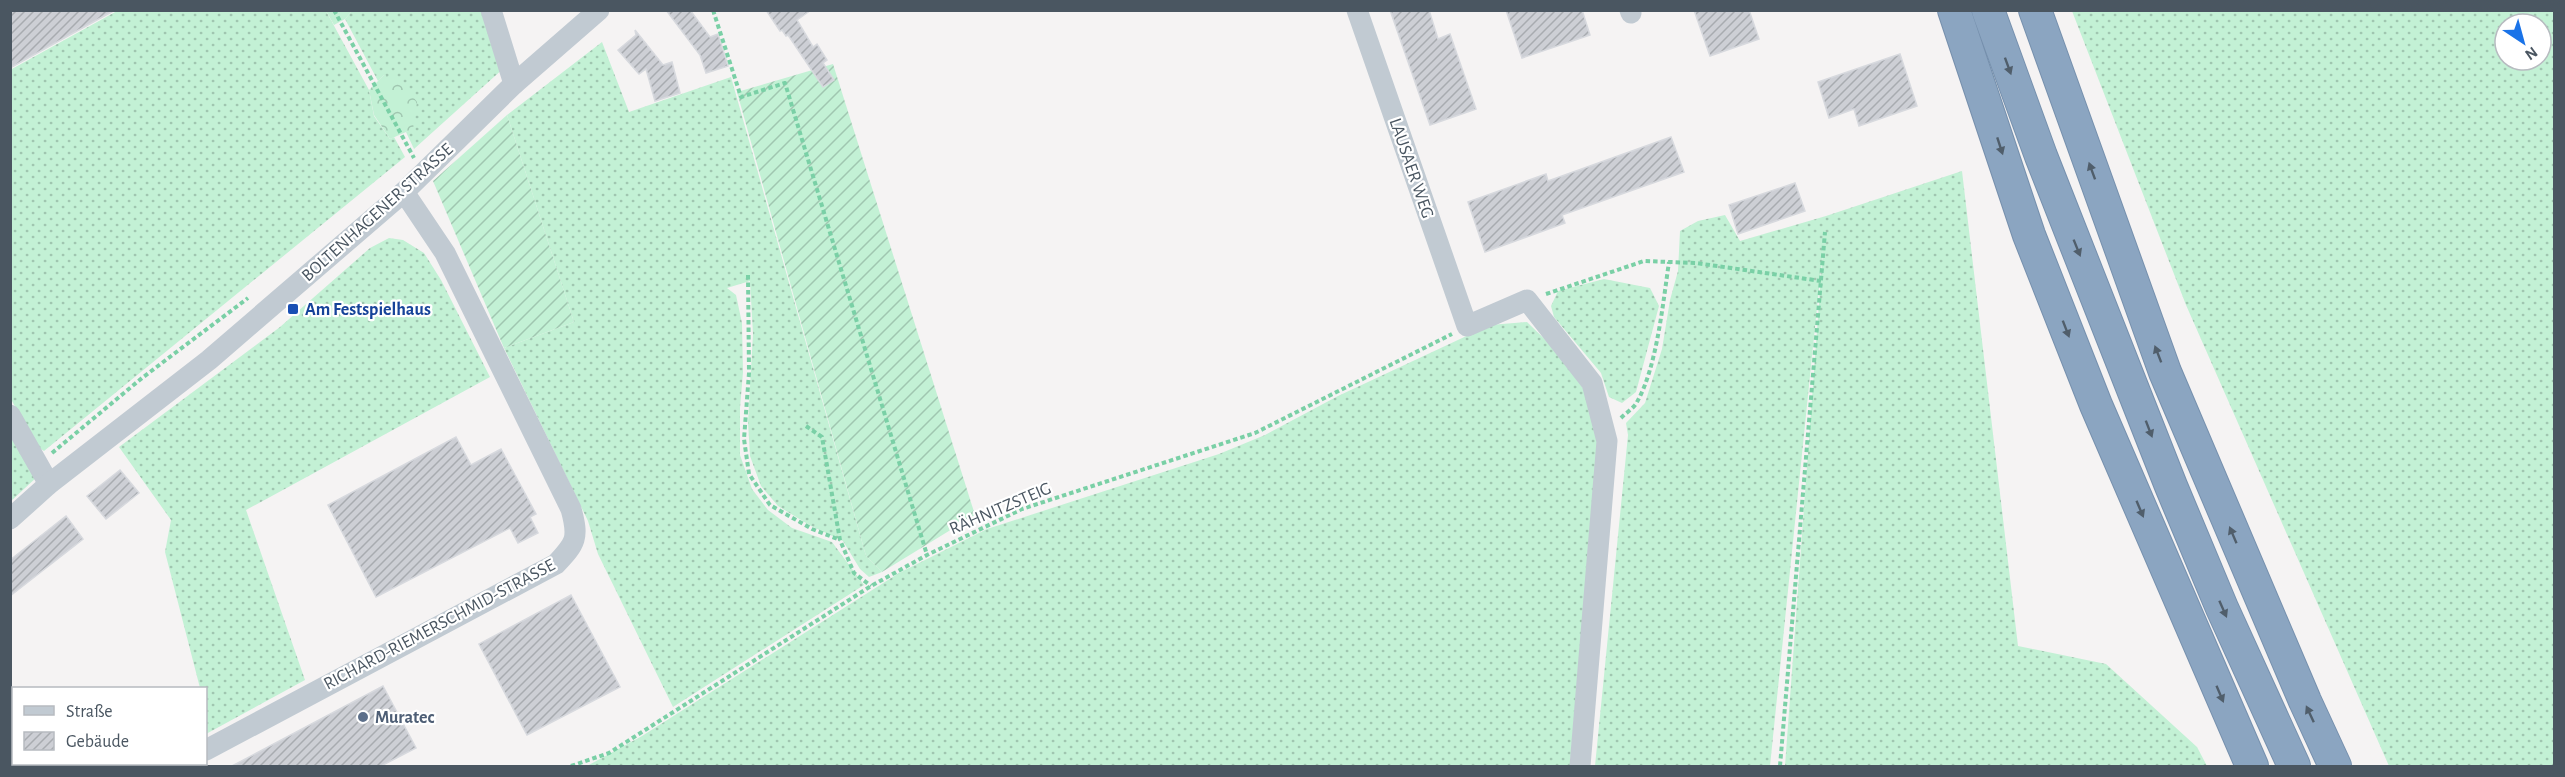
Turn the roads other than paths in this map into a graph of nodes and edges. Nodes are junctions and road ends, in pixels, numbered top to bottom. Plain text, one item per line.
1 (491, 10) edge
2 (599, 10) edge
3 (1357, 10) edge
4 (1954, 10) edge
5 (1988, 10) edge
6 (2035, 10) edge
7 (514, 84) junction
8 (404, 192) junction
9 (10, 415) edge
10 (49, 484) junction
11 (10, 519) edge
12 (207, 749) edge
13 (1580, 766) edge
14 (2252, 766) edge
15 (2294, 766) edge
16 (2335, 766) edge

1 - 7 street
2 - 7 street, BOLTENHAGENER STRASSE
3 - 13 street, LAUSAER WEG
4 -> 14 highway
5 -> 15 highway
16 -> 6 highway
7 - 8 street, BOLTENHAGENER STRASSE
8 - 10 street, BOLTENHAGENER STRASSE
8 - 12 street, RICHARD-RIEMERSCHMID-STRASSE
9 - 10 street
10 - 11 street, BOLTENHAGENER STRASSE

